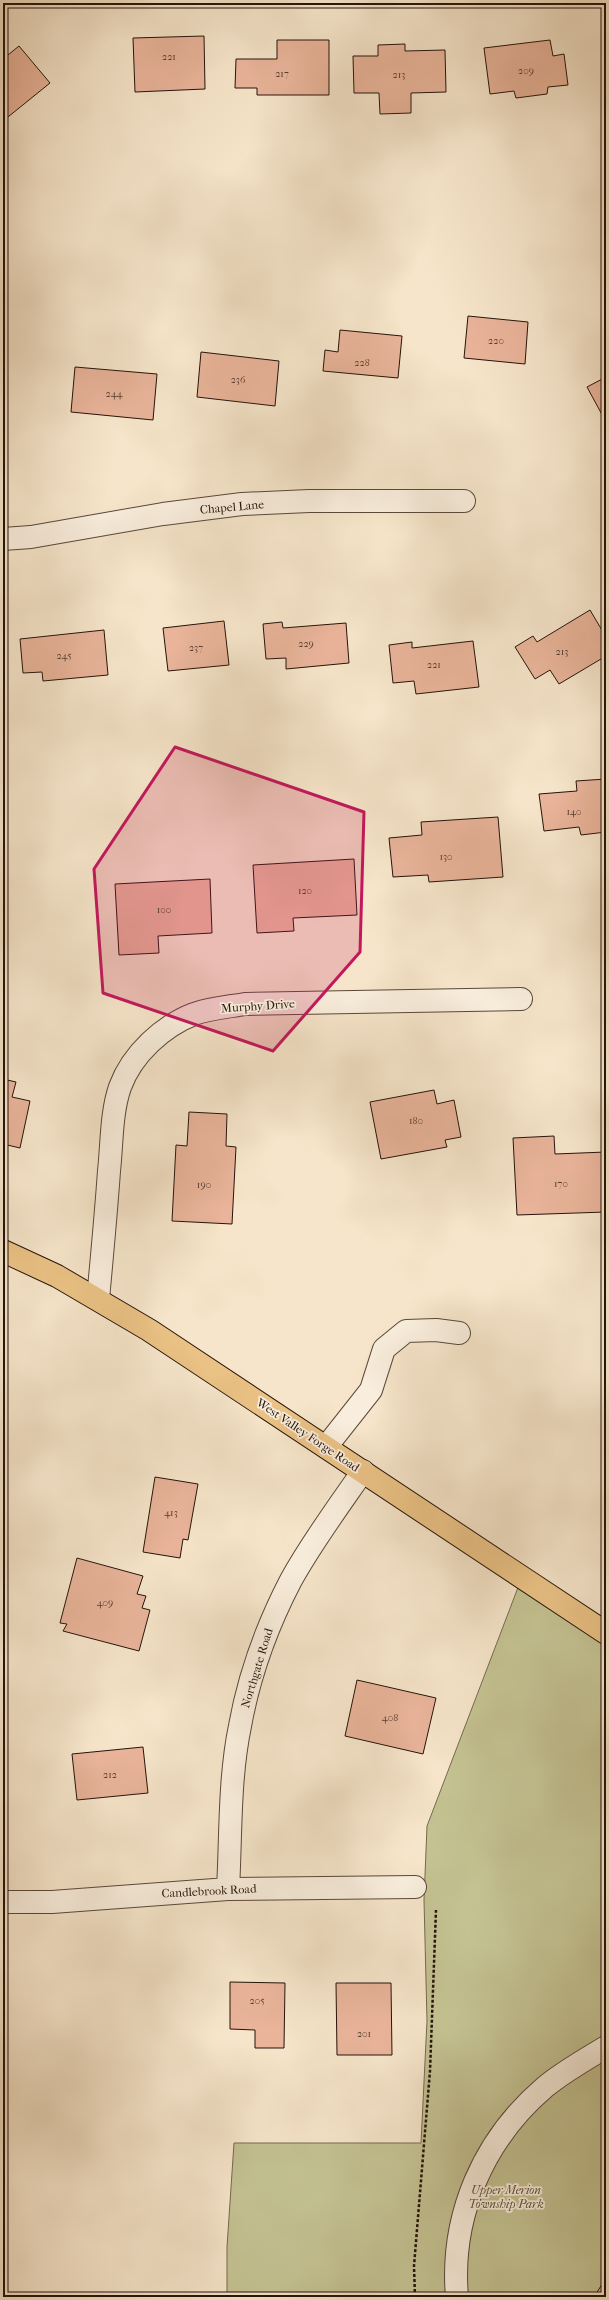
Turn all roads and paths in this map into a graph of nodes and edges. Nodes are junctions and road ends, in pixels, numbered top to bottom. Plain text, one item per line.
1 (464, 501) dead end
2 (3, 539) edge
3 (521, 999) dead end
4 (3, 1251) edge
5 (98, 1298) junction
6 (459, 1333) dead end
7 (326, 1447) junction
8 (362, 1471) junction
9 (606, 1633) edge
10 (415, 1887) dead end
11 (228, 1889) junction
12 (3, 1902) edge
13 (436, 1903) dead end
14 (606, 2047) edge
15 (415, 2297) edge
16 (457, 2297) edge

1 - 2 street, Chapel Lane
3 - 5 street, Murphy Drive
4 - 5 main road, West Valley Forge Road
5 - 7 main road, West Valley Forge Road
6 - 7 street
7 - 8 main road, West Valley Forge Road
8 - 9 main road, West Valley Forge Road
8 - 11 street, Northgate Road
10 - 11 street, Candlebrook Road
11 - 12 street, Candlebrook Road
13 - 15 path
14 - 16 street

